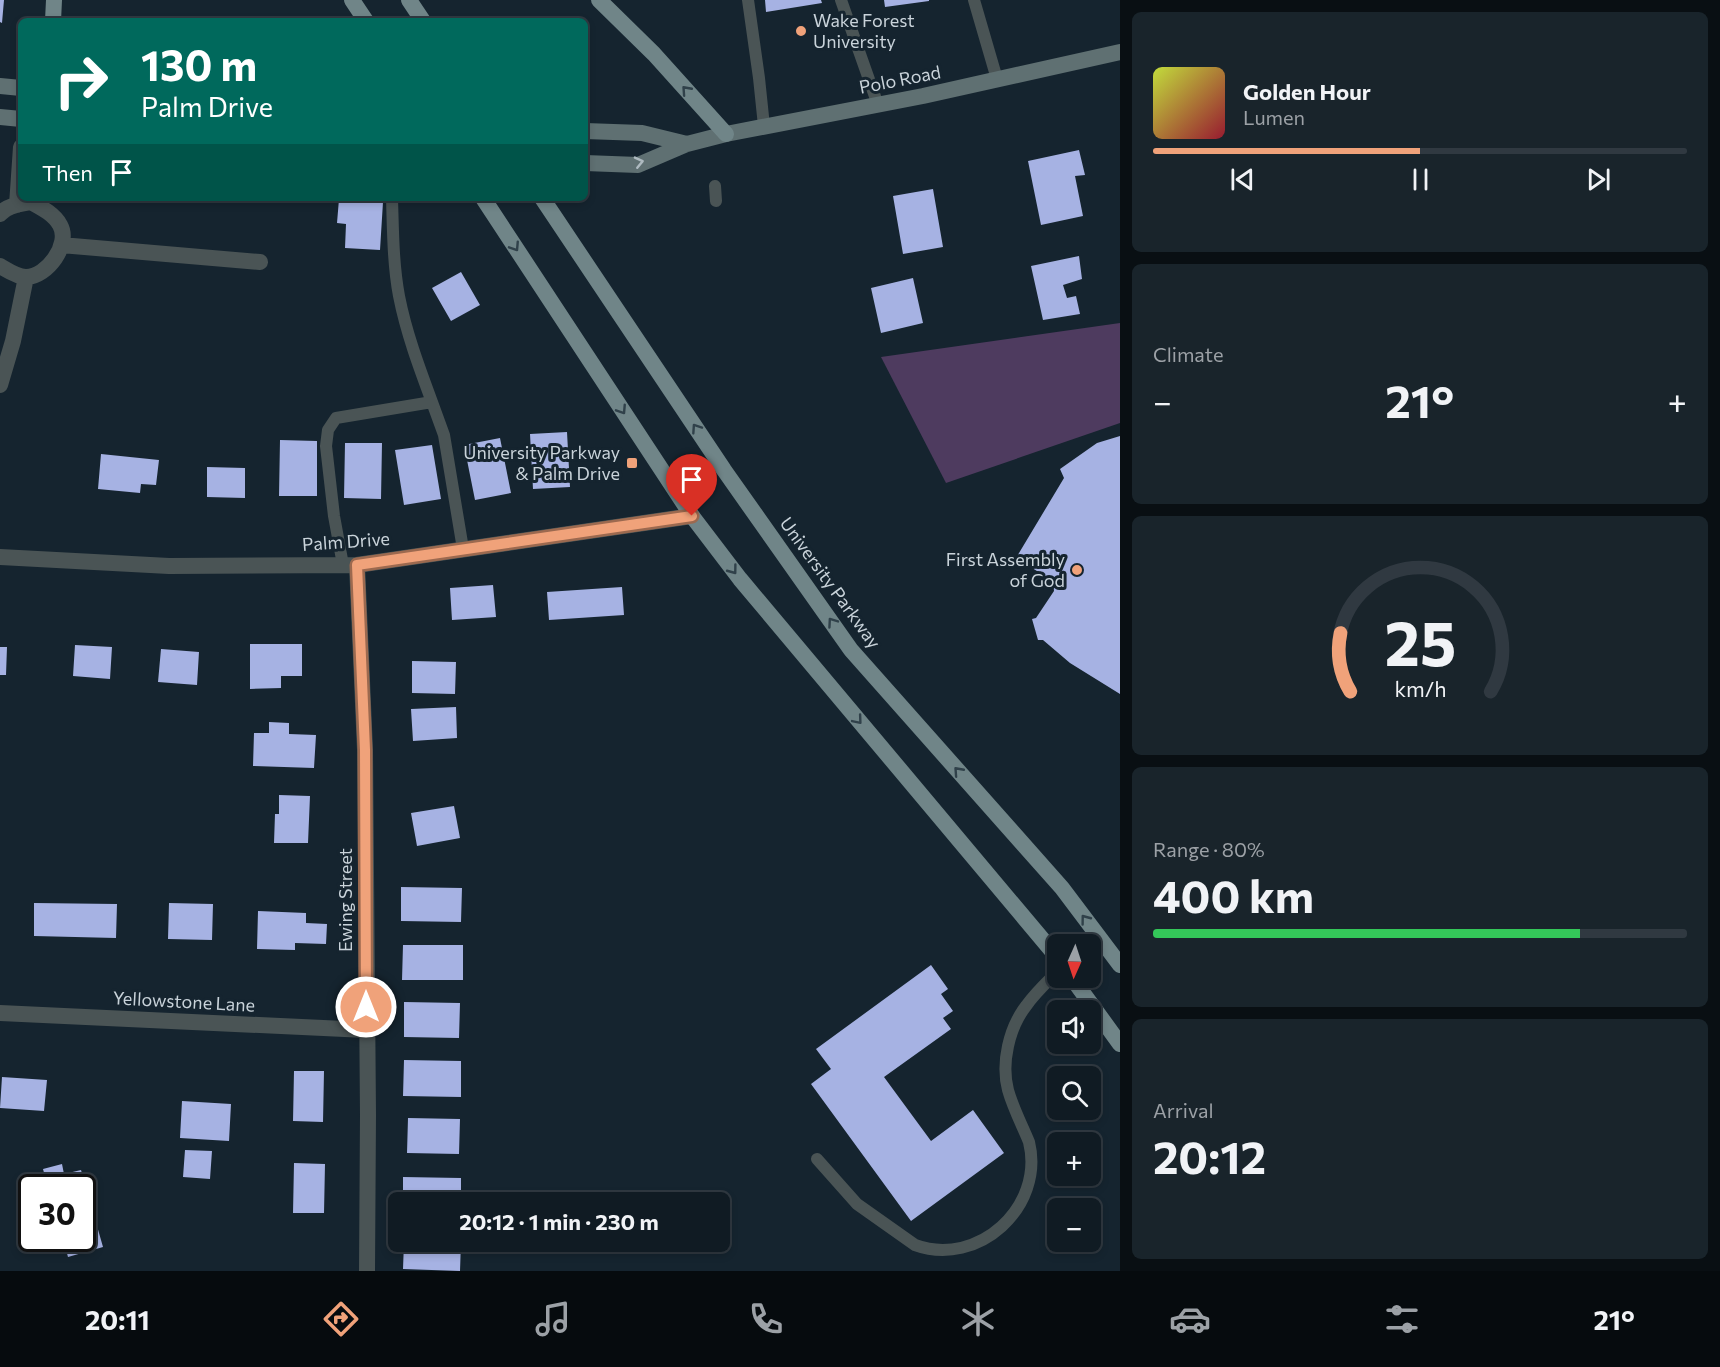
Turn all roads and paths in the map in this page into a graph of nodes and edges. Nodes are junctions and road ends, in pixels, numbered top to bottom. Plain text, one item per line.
1 (54, 0) edge
2 (352, 0) edge
3 (410, 0) edge
4 (599, 0) edge
5 (748, 0) edge
6 (842, 0) edge
7 (974, 0) edge
8 (53, 18) edge
9 (364, 18) edge
10 (421, 18) edge
11 (1120, 51) edge
12 (997, 79) junction
13 (0, 86) edge
14 (18, 88) edge
15 (878, 105) junction
16 (0, 117) edge
17 (18, 119) edge
18 (764, 126) junction
19 (588, 132) edge
20 (726, 134) junction
21 (687, 144) junction
22 (588, 163) edge
23 (716, 186) dead end
24 (18, 190) edge
25 (392, 201) edge
26 (485, 201) edge
27 (544, 201) edge
28 (716, 201) dead end
29 (45, 204) edge
30 (17, 205) junction
31 (0, 214) edge
32 (61, 245) junction
33 (260, 262) dead end
34 (0, 266) edge
35 (26, 277) junction
36 (0, 385) edge
37 (432, 402) junction
38 (692, 516) junction
39 (463, 549) junction
40 (0, 557) edge
41 (350, 565) junction
42 (1047, 945) edge
43 (1120, 965) edge
44 (1047, 983) edge
45 (1079, 988) edge
46 (0, 1013) edge
47 (366, 1030) junction
48 (1120, 1044) edge
49 (818, 1159) dead end
50 (367, 1271) edge

1 - 8 main road
2 - 9 main road
3 - 10 main road
20 -> 4 main road
5 - 18 lane
6 - 15 lane
7 - 12 lane
11 - 12 main road, Polo Road
12 - 15 main road, Polo Road
13 - 14 main road
15 - 18 main road, Polo Road
16 - 17 main road
18 - 20 main road, Polo Road
19 - 21 main road, Polo Road
20 - 21 main road, Polo Road
22 -> 21 main road, Polo Road
23 - 28 lane
24 - 30 street
25 - 37 lane
26 -> 38 main road
43 -> 27 main road, University Parkway
29 - 30 street
29 - 32 street
30 - 31 street
32 - 33 street
32 - 35 street
34 - 35 street
35 - 36 street
37 - 39 lane
37 - 41 lane
38 - 39 street, Palm Drive
38 -> 42 main road
39 - 41 street, Palm Drive
40 - 41 street, Palm Drive
41 - 47 street, Ewing Street
44 - 49 lane
45 - 48 main road
46 - 47 street, Yellowstone Lane
47 - 50 street, Ewing Street

